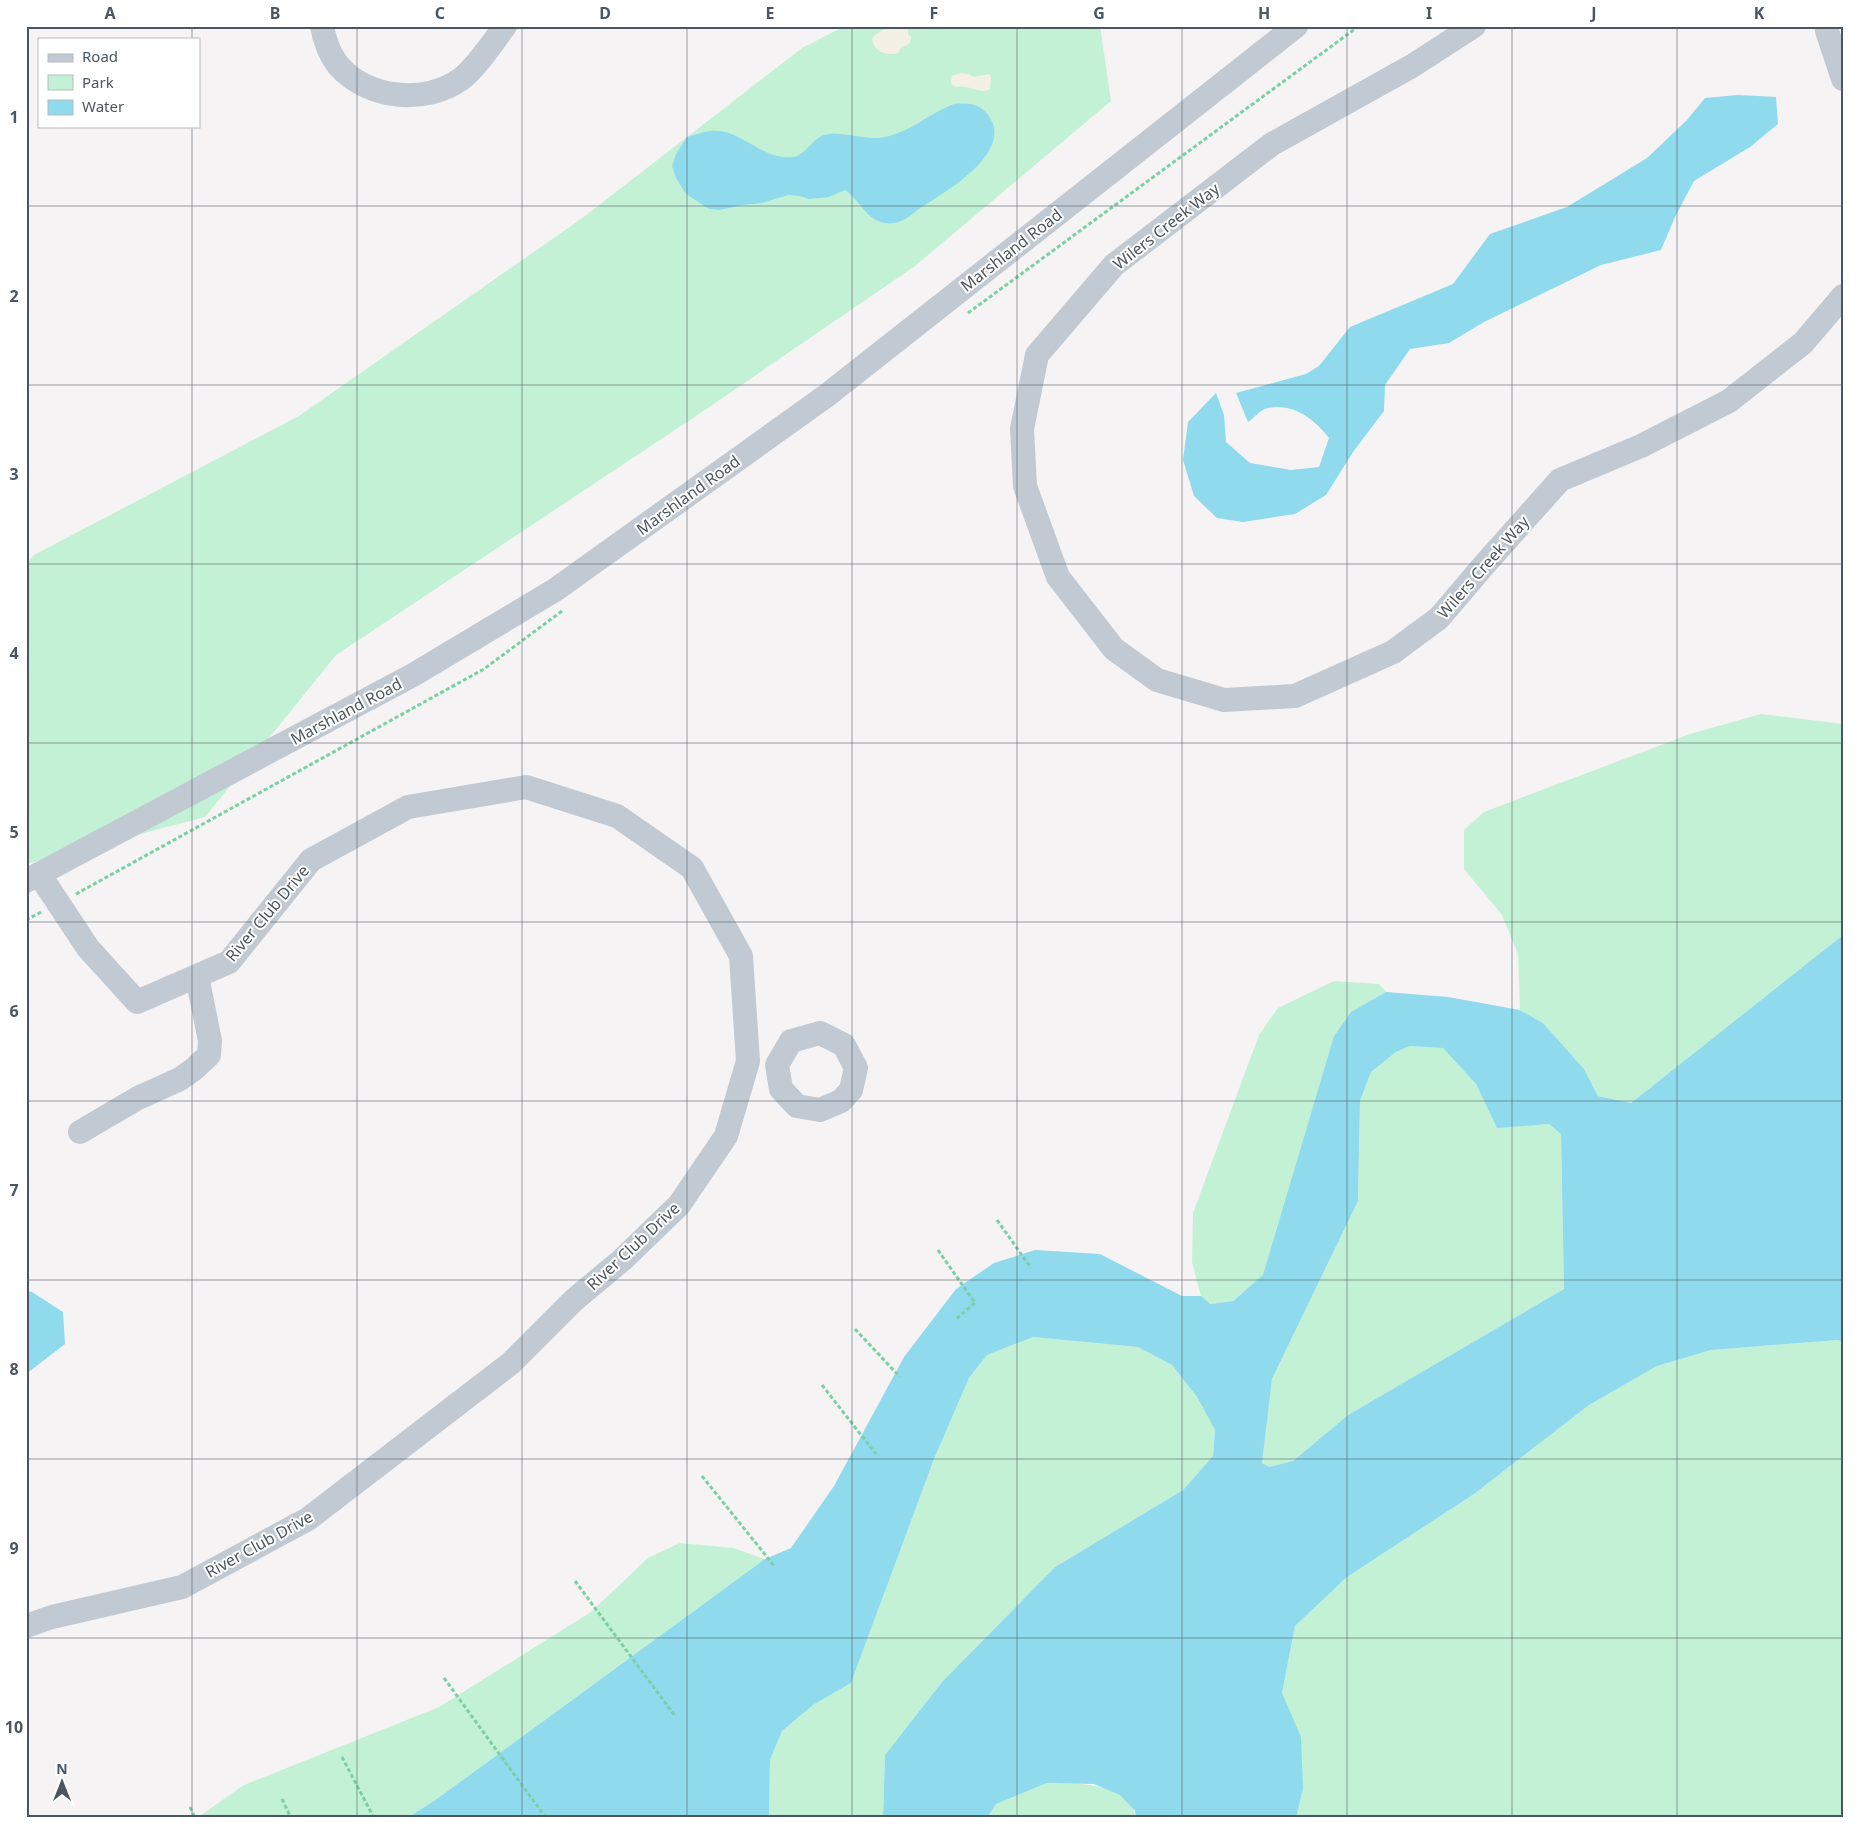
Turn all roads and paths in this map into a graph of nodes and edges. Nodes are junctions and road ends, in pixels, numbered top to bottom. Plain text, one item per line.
1 (322, 26) edge
2 (505, 26) edge
3 (1296, 26) edge
4 (1474, 26) edge
5 (1826, 28) edge
6 (1843, 79) edge
7 (1843, 296) edge
8 (33, 877) edge
9 (197, 976) junction
10 (748, 1061) junction
11 (777, 1065) dead end
12 (80, 1132) dead end
13 (996, 1220) dead end
14 (938, 1250) dead end
15 (1031, 1268) dead end
16 (956, 1319) dead end
17 (855, 1329) dead end
18 (900, 1376) dead end
19 (822, 1385) dead end
20 (876, 1454) dead end
21 (702, 1476) dead end
22 (775, 1567) dead end
23 (575, 1581) dead end
24 (26, 1626) edge
25 (444, 1678) dead end
26 (675, 1716) dead end
27 (342, 1757) dead end
28 (282, 1799) dead end
29 (190, 1807) dead end
30 (195, 1818) edge
31 (291, 1818) edge
32 (374, 1818) edge
33 (546, 1818) edge

1 - 2 street
3 - 8 street, Marshland Road
4 - 7 street, Wilers Creek Way
5 - 6 street
8 - 9 street, River Club Drive
9 - 10 street, River Club Drive
9 - 12 street
10 - 11 street
10 - 24 street, River Club Drive
13 - 15 path
14 - 16 path
17 - 18 path
19 - 20 path
21 - 22 path
23 - 26 path
25 - 33 path
27 - 32 path
28 - 31 path
29 - 30 path

